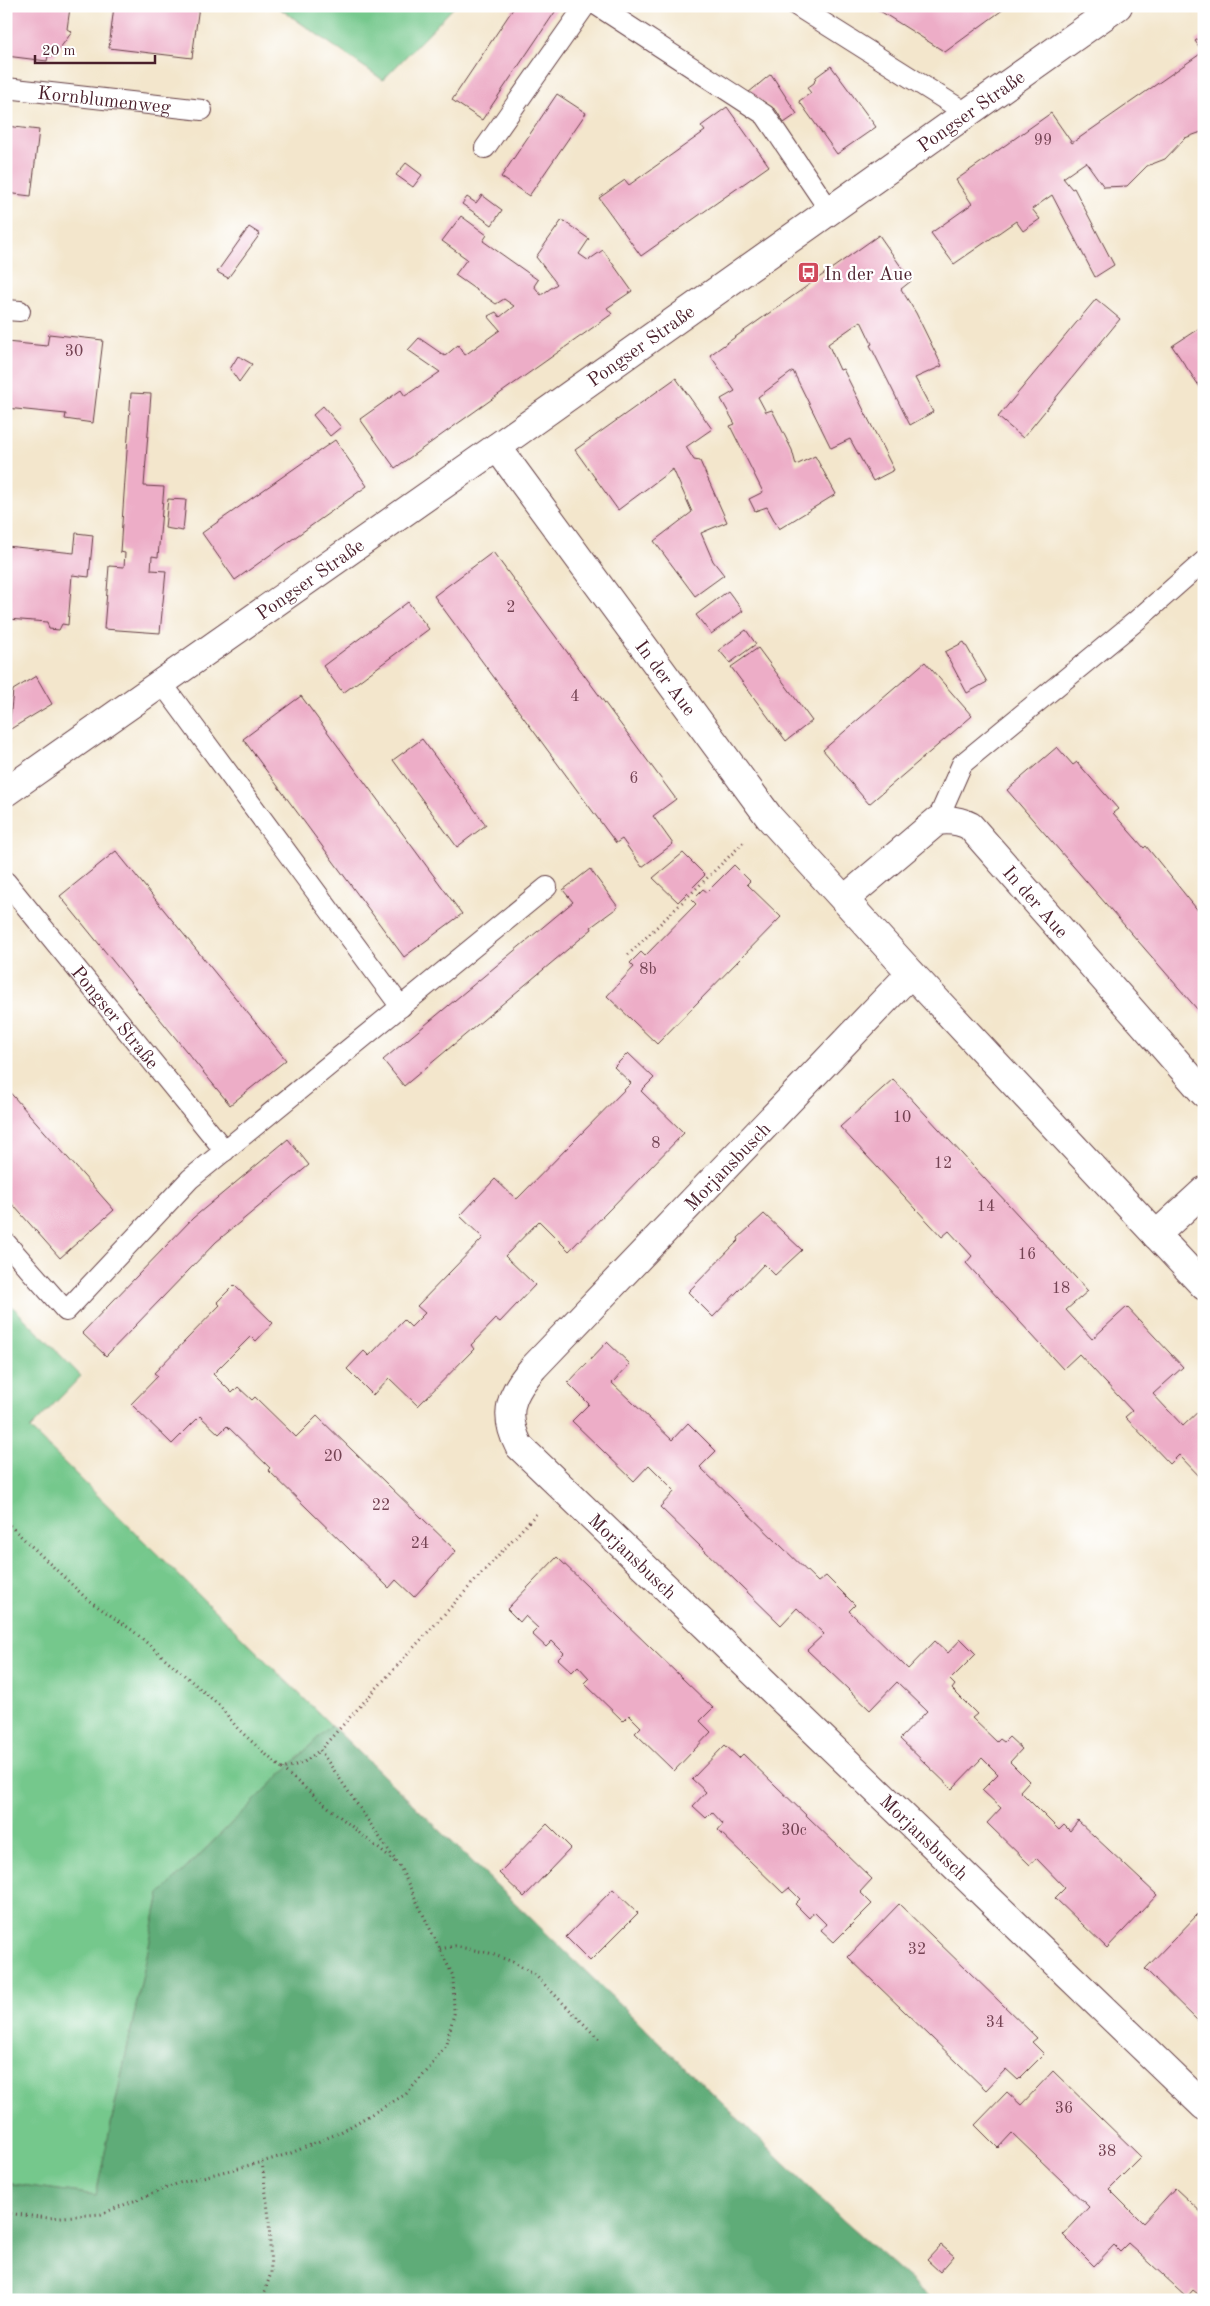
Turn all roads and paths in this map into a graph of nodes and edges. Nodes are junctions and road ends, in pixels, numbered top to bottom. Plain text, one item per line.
1 (585, 6) edge
2 (598, 6) edge
3 (797, 6) edge
4 (1110, 9) edge
5 (6, 88) edge
6 (202, 110) dead end
7 (968, 114) junction
8 (485, 148) dead end
9 (830, 211) junction
10 (497, 447) junction
11 (1204, 561) edge
12 (161, 682) junction
13 (6, 792) edge
14 (769, 817) junction
15 (936, 821) junction
16 (6, 882) edge
17 (547, 887) dead end
18 (845, 899) junction
19 (628, 955) dead end
20 (911, 972) junction
21 (401, 1007) junction
22 (1204, 1093) edge
23 (225, 1152) junction
24 (1204, 1191) edge
25 (1156, 1235) junction
26 (6, 1243) edge
27 (1204, 1286) edge
28 (562, 1486) junction
29 (6, 1522) edge
30 (320, 1750) junction
31 (282, 1769) junction
32 (400, 1867) junction
33 (440, 1949) junction
34 (600, 2040) dead end
35 (1204, 2106) edge
36 (262, 2162) junction
37 (6, 2213) edge
38 (262, 2300) edge

1 - 8 lane
2 - 9 lane
3 - 7 lane
4 - 7 street, Pongser Straße
5 - 6 lane, Kornblumenweg
7 - 9 street, Pongser Straße
9 - 10 street, Pongser Straße
10 - 12 street, Pongser Straße
10 - 14 street, In der Aue
11 - 15 lane
12 - 13 street, Pongser Straße
12 - 21 lane
14 - 18 street, In der Aue
14 - 19 path
15 - 18 street
15 - 22 street, In der Aue
16 - 23 lane, Pongser Straße
17 - 21 lane
18 - 20 street, In der Aue
20 - 25 street, In der Aue
20 - 28 street, Morjansbusch
21 - 23 lane
23 - 26 lane
24 - 25 street
25 - 27 street, In der Aue
28 - 30 path
28 - 35 street, Morjansbusch
29 - 31 path
30 - 31 path
30 - 32 path
31 - 32 path
32 - 33 path
33 - 34 path
33 - 36 path
36 - 37 path
36 - 38 path

